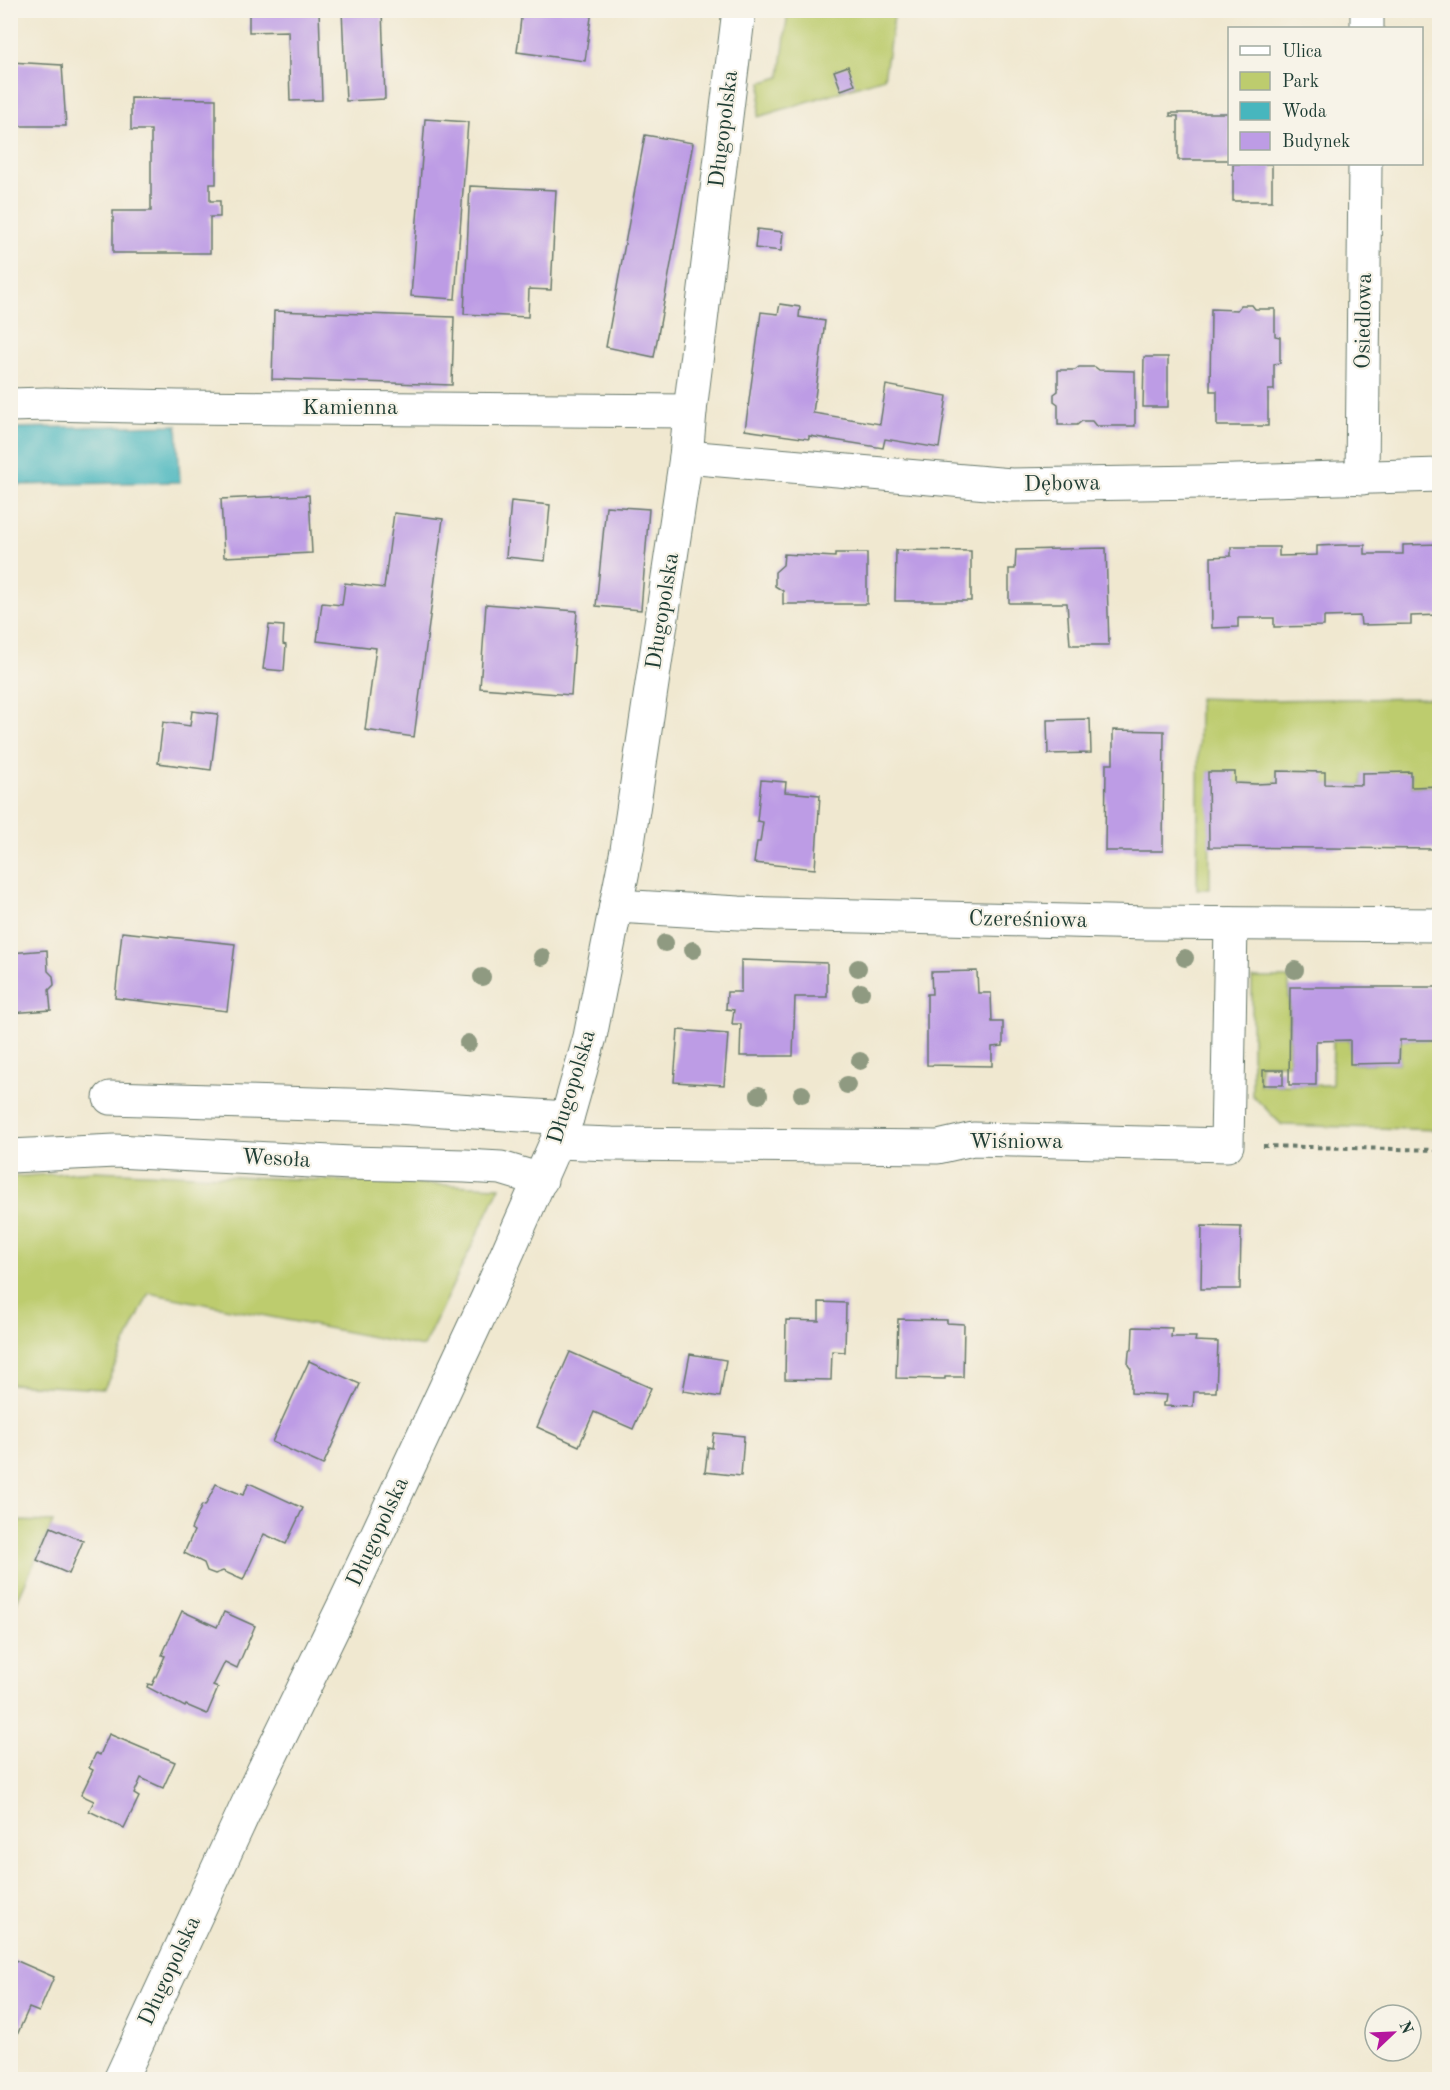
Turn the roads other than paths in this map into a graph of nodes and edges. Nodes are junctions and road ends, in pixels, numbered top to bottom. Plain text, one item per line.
1 (739, 10) edge
2 (1367, 10) edge
3 (1367, 27) edge
4 (1365, 165) edge
5 (10, 405) edge
6 (690, 411) junction
7 (686, 457) junction
8 (1440, 475) edge
9 (1362, 478) junction
10 (616, 906) junction
11 (1231, 924) junction
12 (1440, 925) edge
13 (110, 1098) dead end
14 (562, 1130) junction
15 (10, 1156) edge
16 (541, 1180) junction
17 (120, 2079) edge

1 - 6 street, Długopolska
2 - 3 street
4 - 9 street, Osiedlowa
5 - 6 street, Kamienna
6 - 7 street, Długopolska
7 - 9 street, Dębowa
7 - 10 street, Długopolska
8 - 9 street, Dębowa
10 - 11 street, Czereśniowa
10 - 14 street, Długopolska
11 - 12 street, Czereśniowa
11 - 14 street, Wiśniowa
13 - 14 street, Wiśniowa
14 - 16 street, Długopolska
15 - 16 street, Wesoła
16 - 17 street, Długopolska

